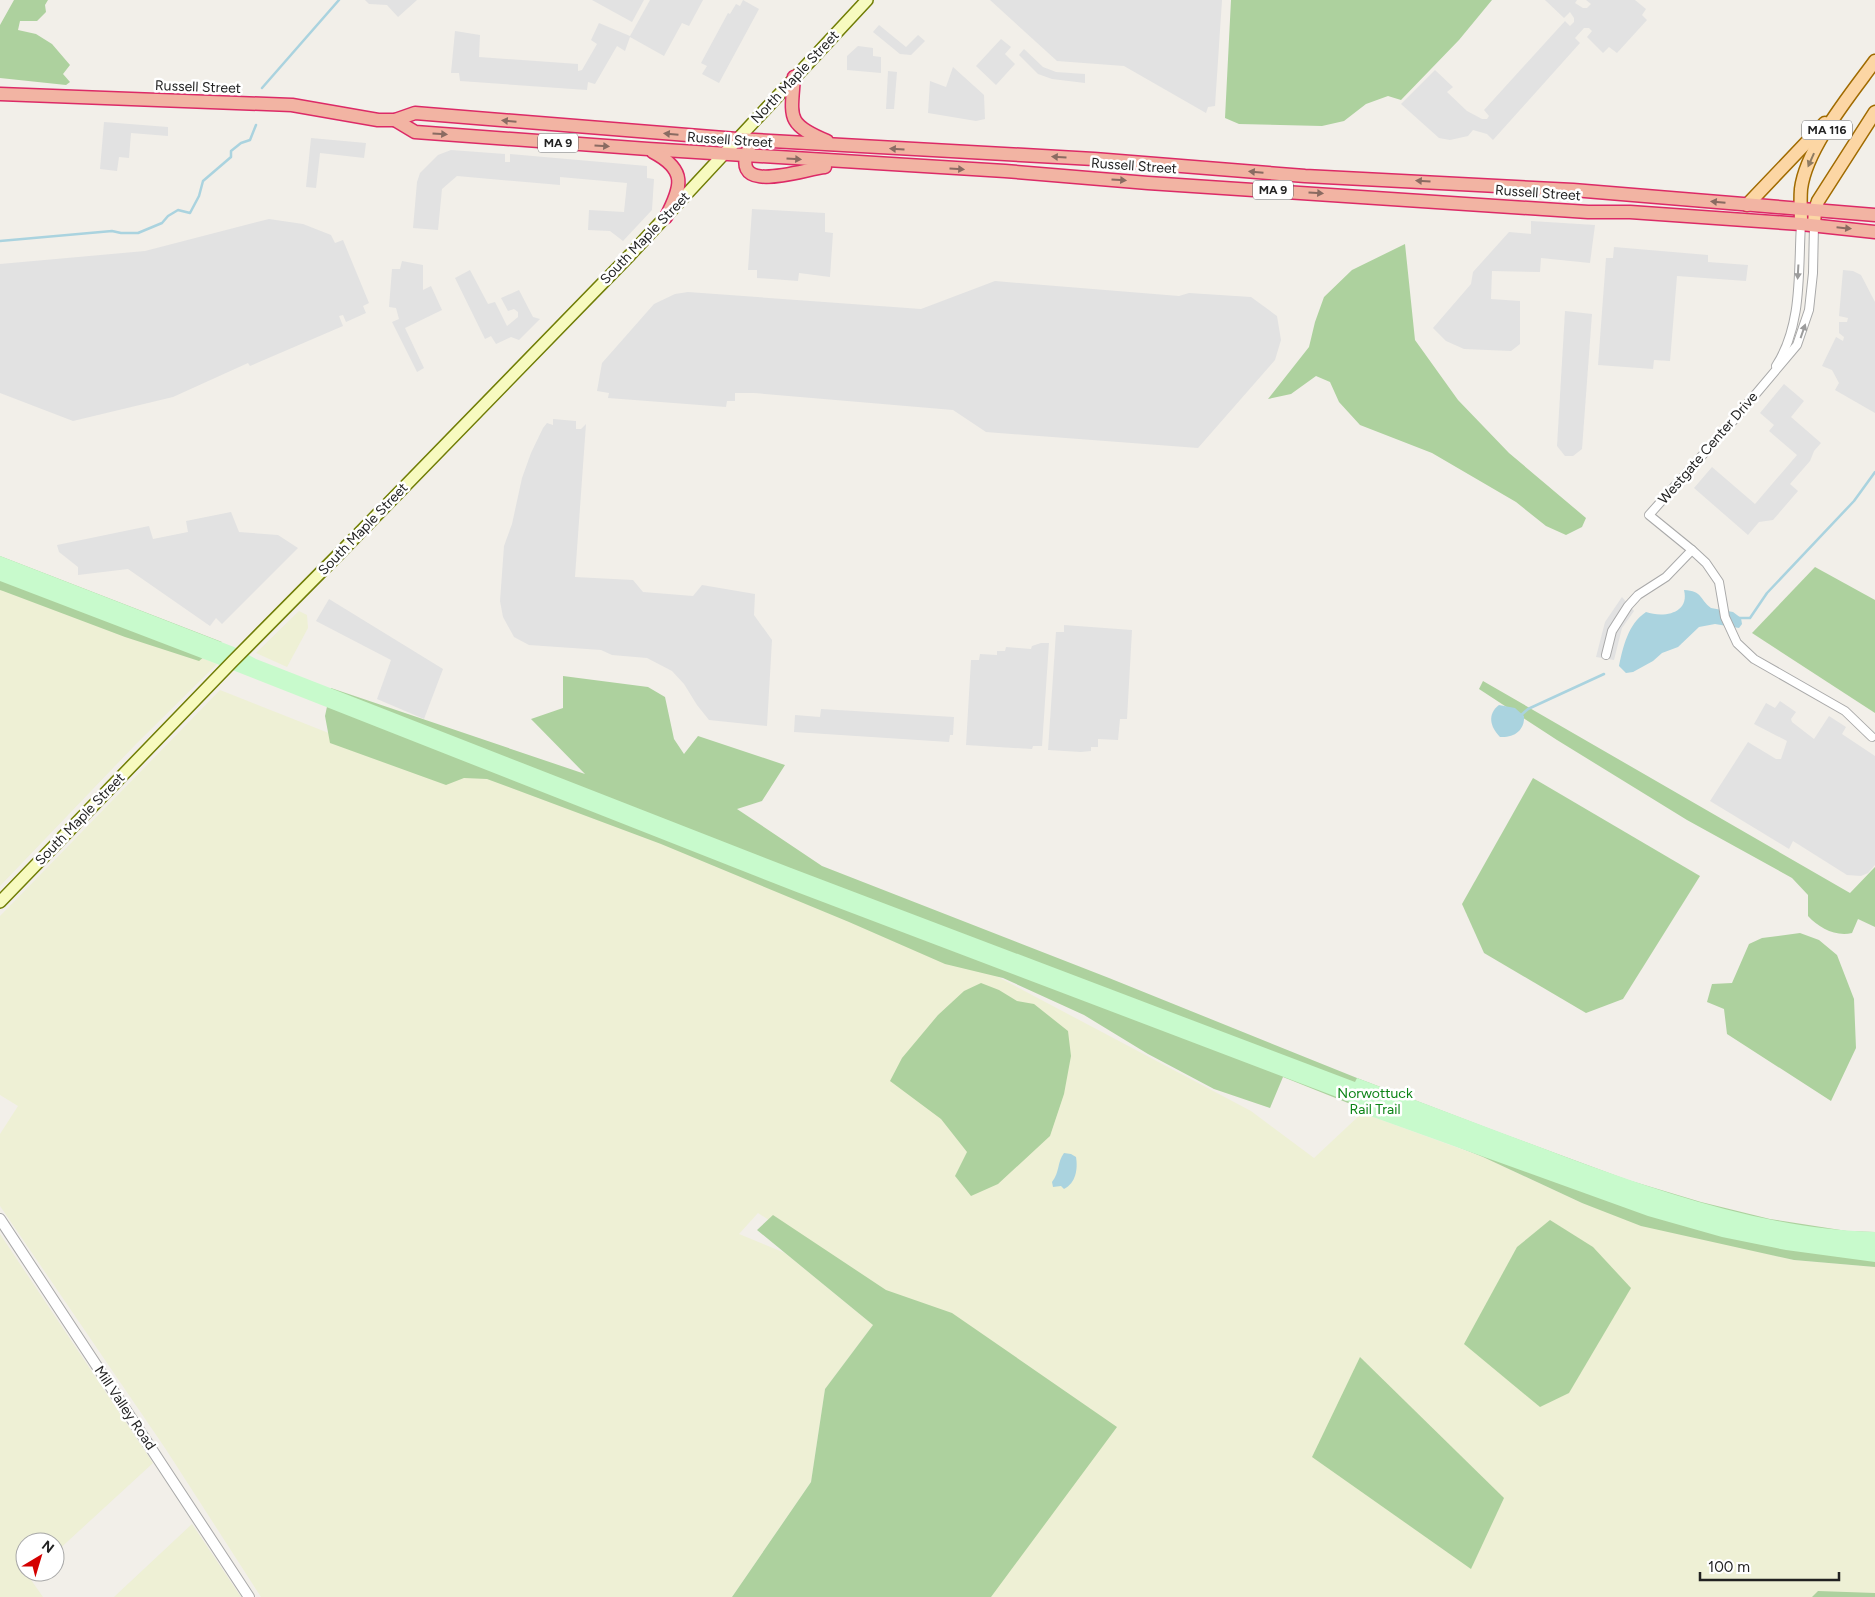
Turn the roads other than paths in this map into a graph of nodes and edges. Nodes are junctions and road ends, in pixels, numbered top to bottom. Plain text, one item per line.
1 (867, 0) edge
2 (1875, 61) edge
3 (794, 77) junction
4 (0, 94) edge
5 (1843, 106) junction
6 (1875, 112) edge
7 (395, 120) junction
8 (737, 139) junction
9 (755, 140) junction
10 (836, 145) junction
11 (648, 149) junction
12 (724, 154) junction
13 (746, 155) junction
14 (857, 163) junction
15 (1747, 205) junction
16 (1801, 209) junction
17 (1814, 210) junction
18 (1875, 215) edge
19 (666, 217) junction
20 (1801, 224) junction
21 (1814, 225) junction
22 (1875, 232) edge
23 (1764, 384) junction
24 (1692, 550) junction
25 (1606, 655) dead end
26 (1872, 737) dead end
27 (0, 902) edge
28 (0, 1219) edge
29 (249, 1597) edge

1 - 3 main road, North Maple Street
2 - 5 main road, MA 116
3 - 8 main road, North Maple Street
3 - 10 highway
4 - 7 highway, Russell Street / MA 9
5 - 15 main road
5 -> 16 main road, MA 116
6 - 17 main road
8 -> 7 highway, Russell Street / MA 9
7 -> 11 highway, Russell Street / MA 9
8 - 9 highway, Russell Street / MA 9
8 - 12 main road, North Maple Street
9 - 10 highway, Russell Street / MA 9
9 - 13 highway
15 -> 10 highway, Russell Street / MA 9
11 - 12 highway, Russell Street / MA 9
11 - 19 highway
12 - 13 highway, Russell Street / MA 9
12 - 19 main road, South Maple Street
13 -> 14 highway, Russell Street / MA 9
13 - 14 highway
14 -> 20 highway, Russell Street / MA 9
15 - 16 highway, Russell Street / MA 9
16 - 17 highway, Russell Street / MA 9
16 - 20 main road, MA 116
17 - 18 highway, Russell Street / MA 9
17 - 21 main road
19 - 27 main road, South Maple Street
20 - 21 highway, Russell Street / MA 9
20 -> 23 street, Westgate Center Drive
21 -> 22 highway, Russell Street / MA 9
23 -> 21 street, Westgate Center Drive
23 - 24 street, Westgate Center Drive
24 - 25 street
24 - 26 street, Westgate Center Drive
28 - 29 street, Mill Valley Road

